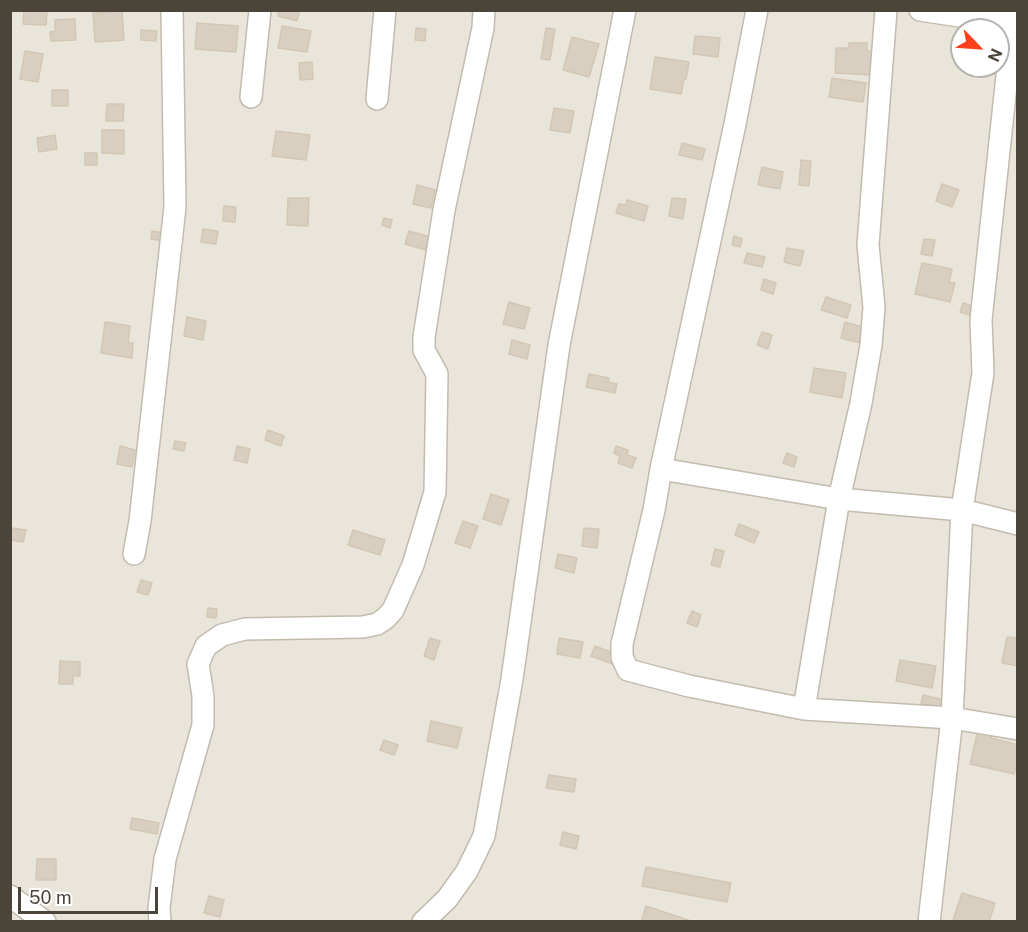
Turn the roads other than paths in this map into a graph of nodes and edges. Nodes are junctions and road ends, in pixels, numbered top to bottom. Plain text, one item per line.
1 (172, 10) edge
2 (260, 10) edge
3 (386, 10) edge
4 (484, 10) edge
5 (625, 10) edge
6 (757, 10) edge
7 (886, 10) edge
8 (920, 10) edge
9 (1015, 20) edge
10 (251, 97) dead end
11 (377, 99) dead end
12 (661, 469) junction
13 (839, 499) junction
14 (962, 510) junction
15 (1017, 524) edge
16 (134, 554) dead end
17 (804, 709) junction
18 (952, 718) junction
19 (1017, 729) edge
20 (10, 897) edge
21 (45, 921) edge
22 (160, 921) edge
23 (423, 921) edge
24 (929, 921) edge

1 - 16 street
2 - 10 street
3 - 11 street
4 - 22 street
5 - 23 street
6 - 12 street
7 - 13 street
8 - 9 street
9 - 14 street
12 - 13 street
12 - 17 street
13 - 14 street
13 - 17 street
14 - 15 street
14 - 18 street
17 - 18 street
18 - 19 street
18 - 24 street
20 - 21 street

